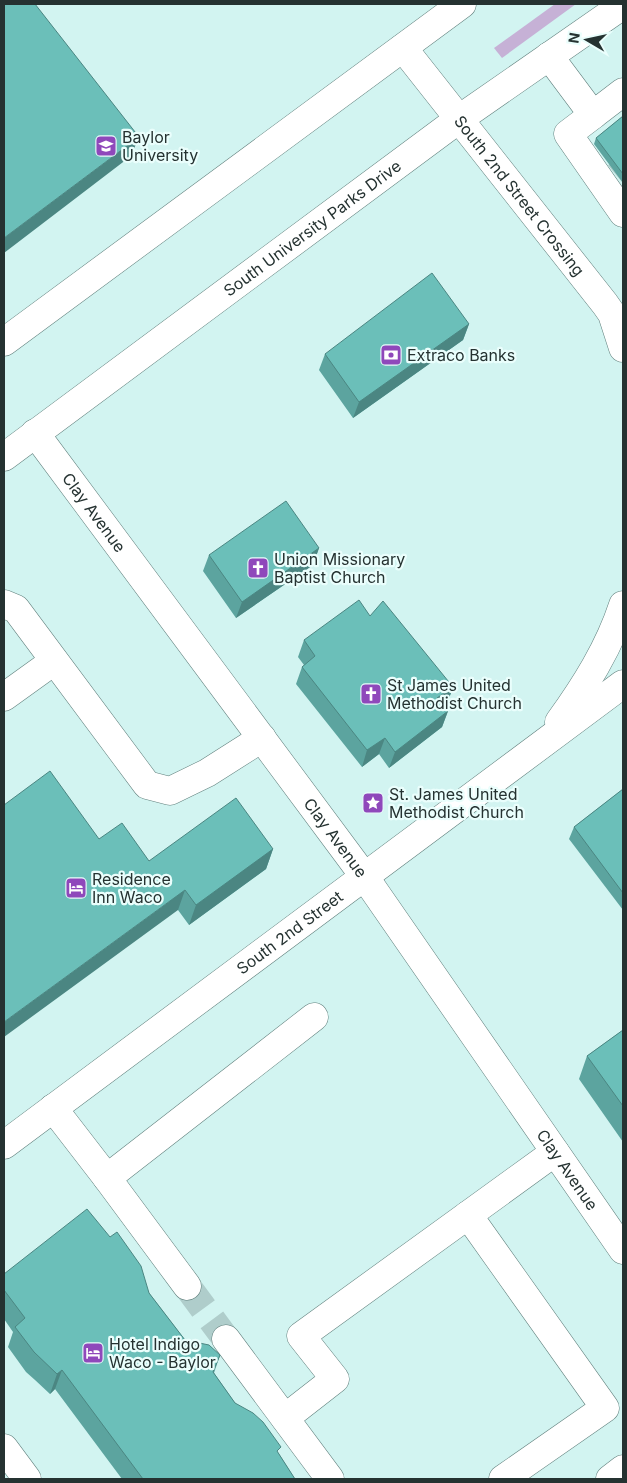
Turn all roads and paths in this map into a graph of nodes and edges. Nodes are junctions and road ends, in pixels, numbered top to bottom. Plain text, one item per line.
1 (462, 4) edge
2 (623, 5) edge
3 (403, 48) junction
4 (549, 56) junction
5 (623, 92) edge
6 (593, 115) junction
7 (459, 119) junction
8 (623, 213) edge
9 (618, 322) edge
10 (4, 342) edge
11 (623, 348) edge
12 (35, 434) junction
13 (4, 457) edge
14 (4, 604) edge
15 (623, 605) edge
16 (54, 661) junction
17 (4, 697) edge
18 (618, 698) edge
19 (262, 738) junction
20 (541, 745) junction
21 (364, 876) junction
22 (314, 1017) dead end
23 (53, 1108) junction
24 (4, 1145) edge
25 (555, 1152) junction
26 (107, 1178) junction
27 (468, 1215) junction
28 (623, 1250) edge
29 (187, 1286) tunnel mouth
30 (226, 1339) tunnel mouth
31 (285, 1418) junction
32 (4, 1448) edge
33 (623, 1470) edge
34 (27, 1479) edge
35 (330, 1479) edge
36 (503, 1479) edge
37 (610, 1479) edge

1 - 3 street
2 - 4 street, South University Parks Drive
3 - 7 street, South 2nd Street Crossing
3 - 10 street
4 - 6 street
4 - 7 street, South University Parks Drive
5 - 6 street
6 - 8 street
7 - 9 street, South 2nd Street Crossing
7 - 12 street, South University Parks Drive
9 - 11 street, South 2nd Street Crossing
12 - 13 street, South University Parks Drive
12 - 19 street, Clay Avenue
14 - 16 street
15 - 20 street
16 - 17 street
16 - 19 street
18 - 20 street, South 2nd Street
19 - 21 street, Clay Avenue
20 - 21 street, South 2nd Street
21 - 23 street, South 2nd Street
21 - 25 street, Clay Avenue
22 - 26 street
23 - 24 street, South 2nd Street
23 - 26 street
25 - 27 street
25 - 28 street, Clay Avenue
26 - 29 street
27 - 31 street
27 - 36 street
30 - 31 street
31 - 35 street
32 - 34 street
33 - 37 street

